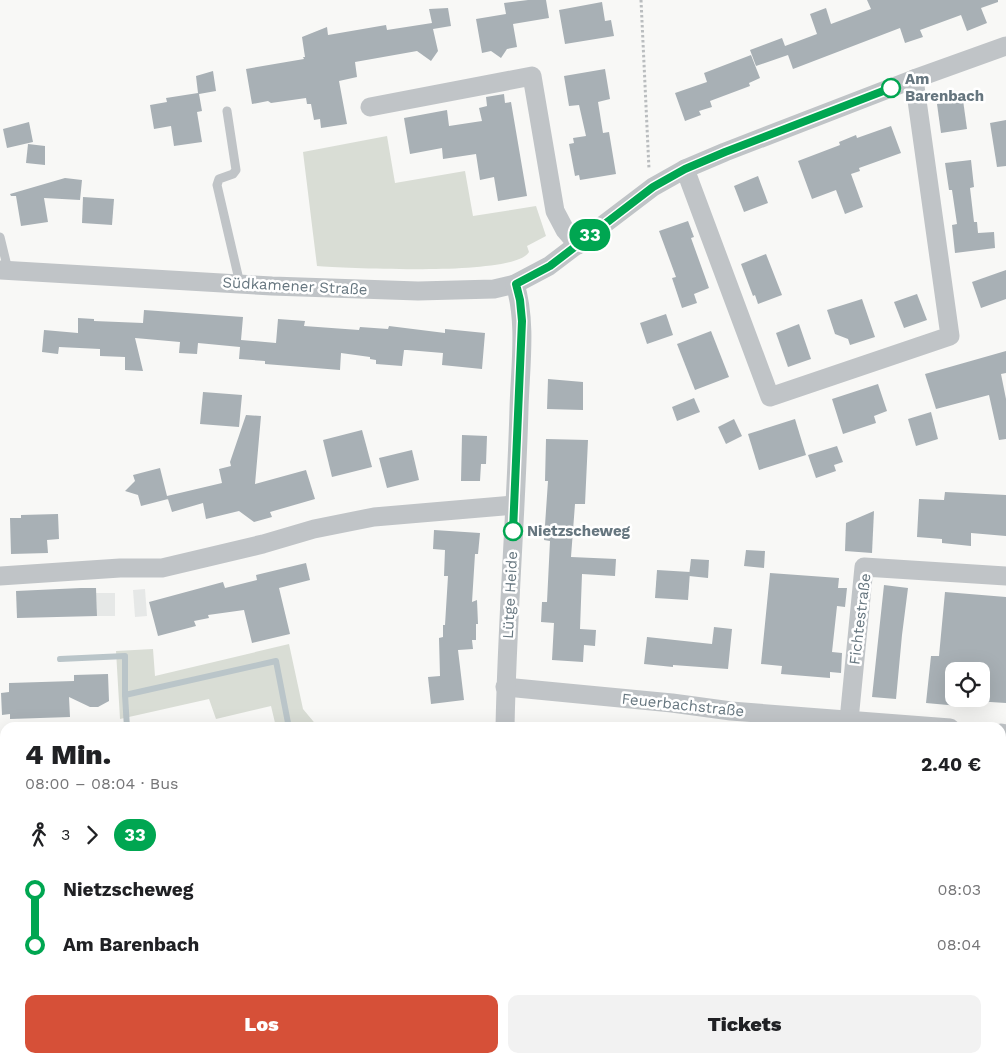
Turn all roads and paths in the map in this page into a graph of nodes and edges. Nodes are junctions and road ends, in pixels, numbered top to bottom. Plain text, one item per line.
1 (641, 0) edge
2 (1006, 46) edge
3 (914, 79) junction
4 (370, 107) dead end
5 (227, 111) dead end
6 (685, 169) junction
7 (653, 187) junction
8 (0, 237) edge
9 (578, 245) junction
10 (4, 270) edge
11 (240, 284) junction
12 (516, 284) junction
13 (514, 505) junction
14 (0, 576) edge
15 (1006, 576) edge
16 (505, 687) junction
17 (733, 719) edge
18 (849, 720) junction
19 (505, 722) edge
20 (874, 722) edge

1 - 7 path
2 - 3 street, Südkamener Straße
3 - 6 street, Südkamener Straße
3 - 6 street
4 - 9 street
5 - 11 lane
6 - 7 street, Südkamener Straße
7 - 9 street, Südkamener Straße
8 - 10 lane
9 - 12 street, Südkamener Straße
10 - 11 street, Südkamener Straße
11 - 12 street, Südkamener Straße
12 - 13 street, Lütge Heide
13 - 14 street
13 - 16 street, Lütge Heide
15 - 18 street, Fichtestraße
16 - 17 street, Feuerbachstraße
16 - 19 street, Lütge Heide
17 - 18 street, Feuerbachstraße
18 - 20 street, Feuerbachstraße

